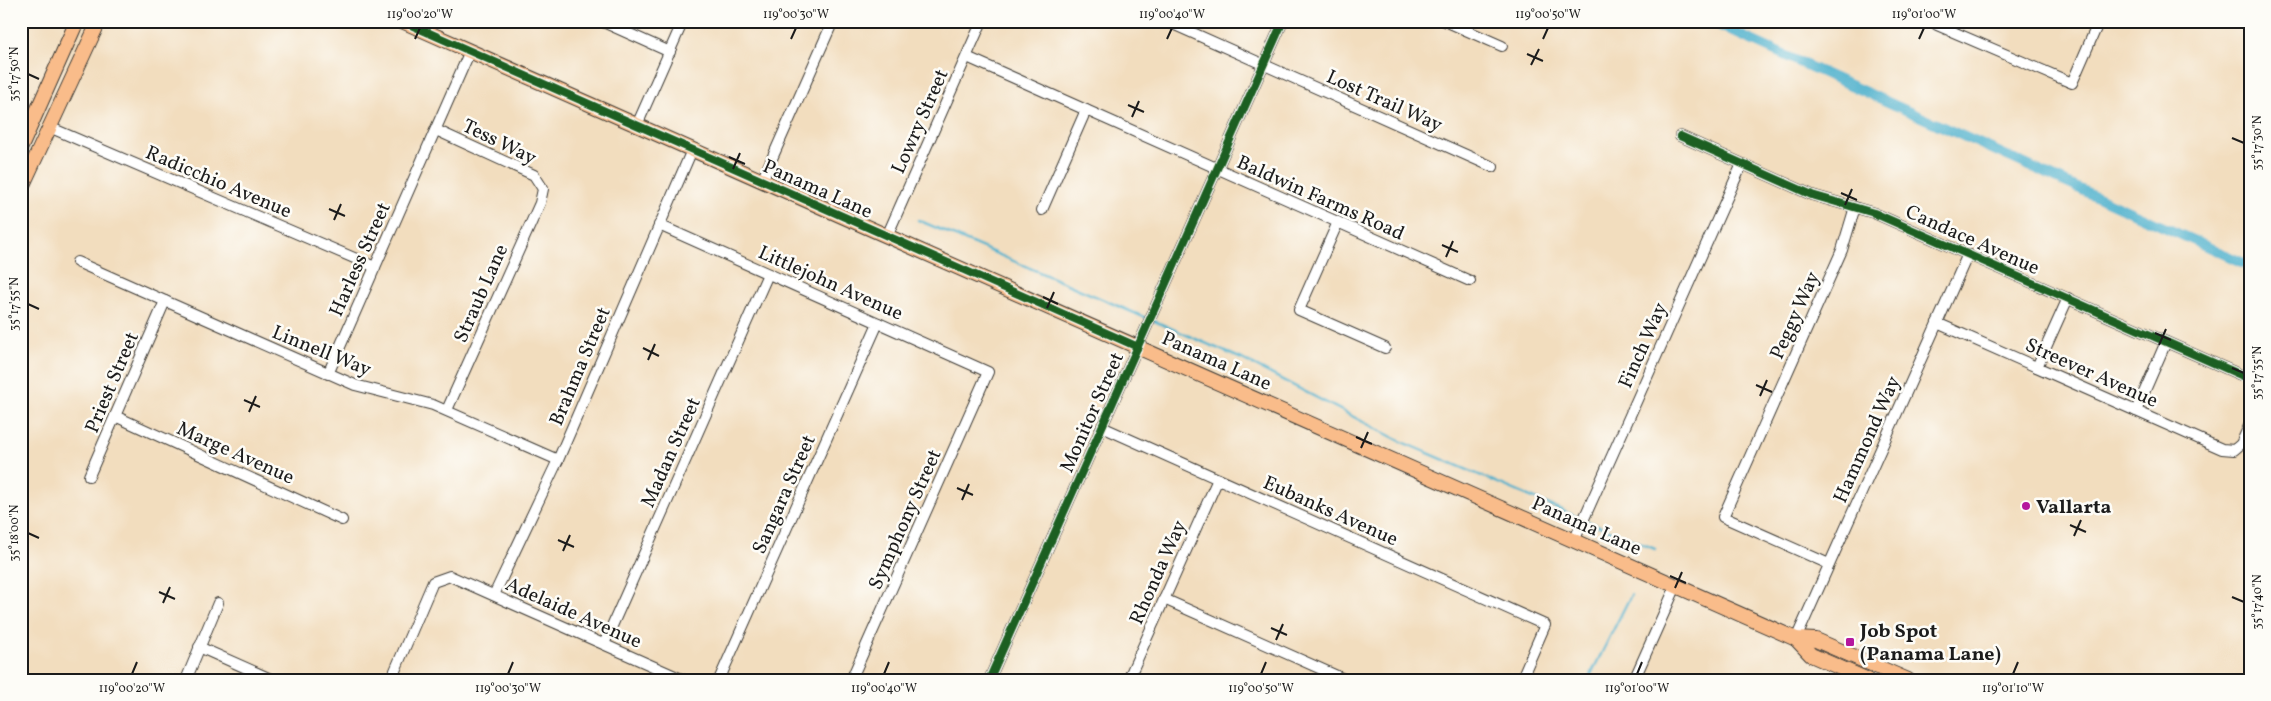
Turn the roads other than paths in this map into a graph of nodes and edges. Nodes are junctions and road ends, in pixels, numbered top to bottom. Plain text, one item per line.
1 (77, 21) edge
2 (99, 21) edge
3 (402, 21) edge
4 (601, 21) edge
5 (683, 21) edge
6 (833, 21) edge
7 (982, 21) edge
8 (1166, 21) edge
9 (1282, 21) edge
10 (1446, 21) edge
11 (2099, 21) edge
12 (1938, 23) edge
13 (1502, 46) dead end
14 (470, 52) junction
15 (670, 52) junction
16 (967, 57) junction
17 (1263, 64) junction
18 (1086, 110) junction
19 (637, 125) junction
20 (49, 127) junction
21 (436, 130) junction
22 (1680, 136) dead end
23 (21, 147) edge
24 (692, 150) junction
25 (423, 158) joint
26 (1742, 164) junction
27 (1493, 167) dead end
28 (1217, 168) junction
29 (762, 181) junction
30 (21, 189) edge
31 (543, 189) joint
32 (1855, 207) junction
33 (1042, 210) dead end
34 (1338, 222) junction
35 (659, 225) junction
36 (887, 236) junction
37 (1968, 254) junction
38 (76, 262) dead end
39 (375, 268) junction
40 (768, 274) junction
41 (1470, 281) dead end
42 (2068, 298) junction
43 (165, 301) junction
44 (1937, 322) junction
45 (878, 323) junction
46 (2166, 342) junction
47 (1138, 347) junction
48 (1385, 348) dead end
49 (2037, 367) junction
50 (988, 372) joint
51 (328, 374) junction
52 (2250, 379) edge
53 (447, 410) junction
54 (2136, 410) junction
55 (115, 416) junction
56 (2250, 424) edge
57 (1102, 427) junction
58 (558, 460) junction
59 (89, 476) dead end
60 (1218, 479) junction
61 (342, 520) dead end
62 (1574, 541) junction
63 (1829, 564) junction
64 (1676, 586) junction
65 (494, 595) junction
66 (1164, 599) junction
67 (218, 603) dead end
68 (1796, 639) junction
69 (604, 644) junction
70 (200, 646) junction
71 (1875, 673) edge
72 (186, 680) edge
73 (273, 680) edge
74 (390, 680) edge
75 (684, 680) edge
76 (719, 680) edge
77 (851, 680) edge
78 (990, 680) edge
79 (1128, 680) edge
80 (1346, 680) edge
81 (1521, 680) edge
82 (1634, 680) edge
83 (1868, 680) edge
84 (1908, 680) edge

1 - 23 main road
2 - 20 main road
3 - 14 main road, Panama Lane
4 - 15 street
5 - 15 street
6 - 29 street
7 - 16 street, Lowry Street
8 - 17 street, Lost Trail Way
9 - 17 street, Monitor Street
10 - 13 street
11 - 12 street
14 - 19 main road, Panama Lane
14 - 21 street, Tess Way
15 - 19 street
16 - 18 street, Baldwin Farms Road
16 - 36 street, Lowry Street
17 - 27 street, Lost Trail Way
17 - 28 street, Monitor Street
18 - 28 street, Baldwin Farms Road
18 - 33 street
19 - 24 main road, Panama Lane
20 - 30 main road
20 - 39 street, Radicchio Avenue
21 - 25 street, Tess Way
21 - 31 street, Tess Way
22 - 26 street, Candace Avenue
24 - 29 main road, Panama Lane
24 - 35 street, Brahma Street
25 - 39 street, Harless Street
26 - 32 street, Candace Avenue
26 - 62 street, Finch Way
28 - 34 street, Baldwin Farms Road
28 - 47 street, Monitor Street
29 - 36 main road, Panama Lane
31 - 53 street, Straub Lane
32 - 37 street, Candace Avenue
32 - 63 street, Peggy Way
34 - 41 street, Baldwin Farms Road
34 - 48 street
35 - 40 street, Littlejohn Avenue
35 - 58 street, Brahma Street
36 - 47 main road, Panama Lane
37 - 42 street, Candace Avenue
37 - 44 street, Hammond Way
38 - 43 street, Linnell Way
39 - 51 street, Harless Street
40 - 45 street, Littlejohn Avenue
40 - 69 street, Madan Street
42 - 46 street, Candace Avenue
42 - 49 street
43 - 51 street, Linnell Way
43 - 55 street, Priest Street
44 - 49 street, Streever Avenue
44 - 63 street, Hammond Way
45 - 50 street, Littlejohn Avenue
45 - 76 street, Sangara Street
46 - 52 street, Candace Avenue
46 - 54 street
47 - 57 street, Monitor Street
47 - 62 main road, Panama Lane
49 - 54 street, Streever Avenue
50 - 77 street, Symphony Street
51 - 53 street, Linnell Way
53 - 58 street, Linnell Way
54 - 56 street, Streever Avenue
55 - 59 street, Priest Street
55 - 61 street, Marge Avenue
57 - 60 street, Eubanks Avenue
57 - 78 street, Monitor Street
58 - 65 street, Brahma Street
60 - 66 street, Rhonda Way
60 - 81 street, Eubanks Avenue
62 - 64 main road, Panama Lane
63 - 68 street, Hammond Way
64 - 68 main road, Panama Lane
64 - 82 street
65 - 69 street, Adelaide Avenue
65 - 74 street, Adelaide Avenue
66 - 79 street, Rhonda Way
66 - 80 street
67 - 70 street
68 - 71 main road, Panama Lane
68 - 83 main road, Panama Lane
69 - 75 street, Adelaide Avenue
70 - 72 street
70 - 73 street
71 - 84 main road, Panama Lane

